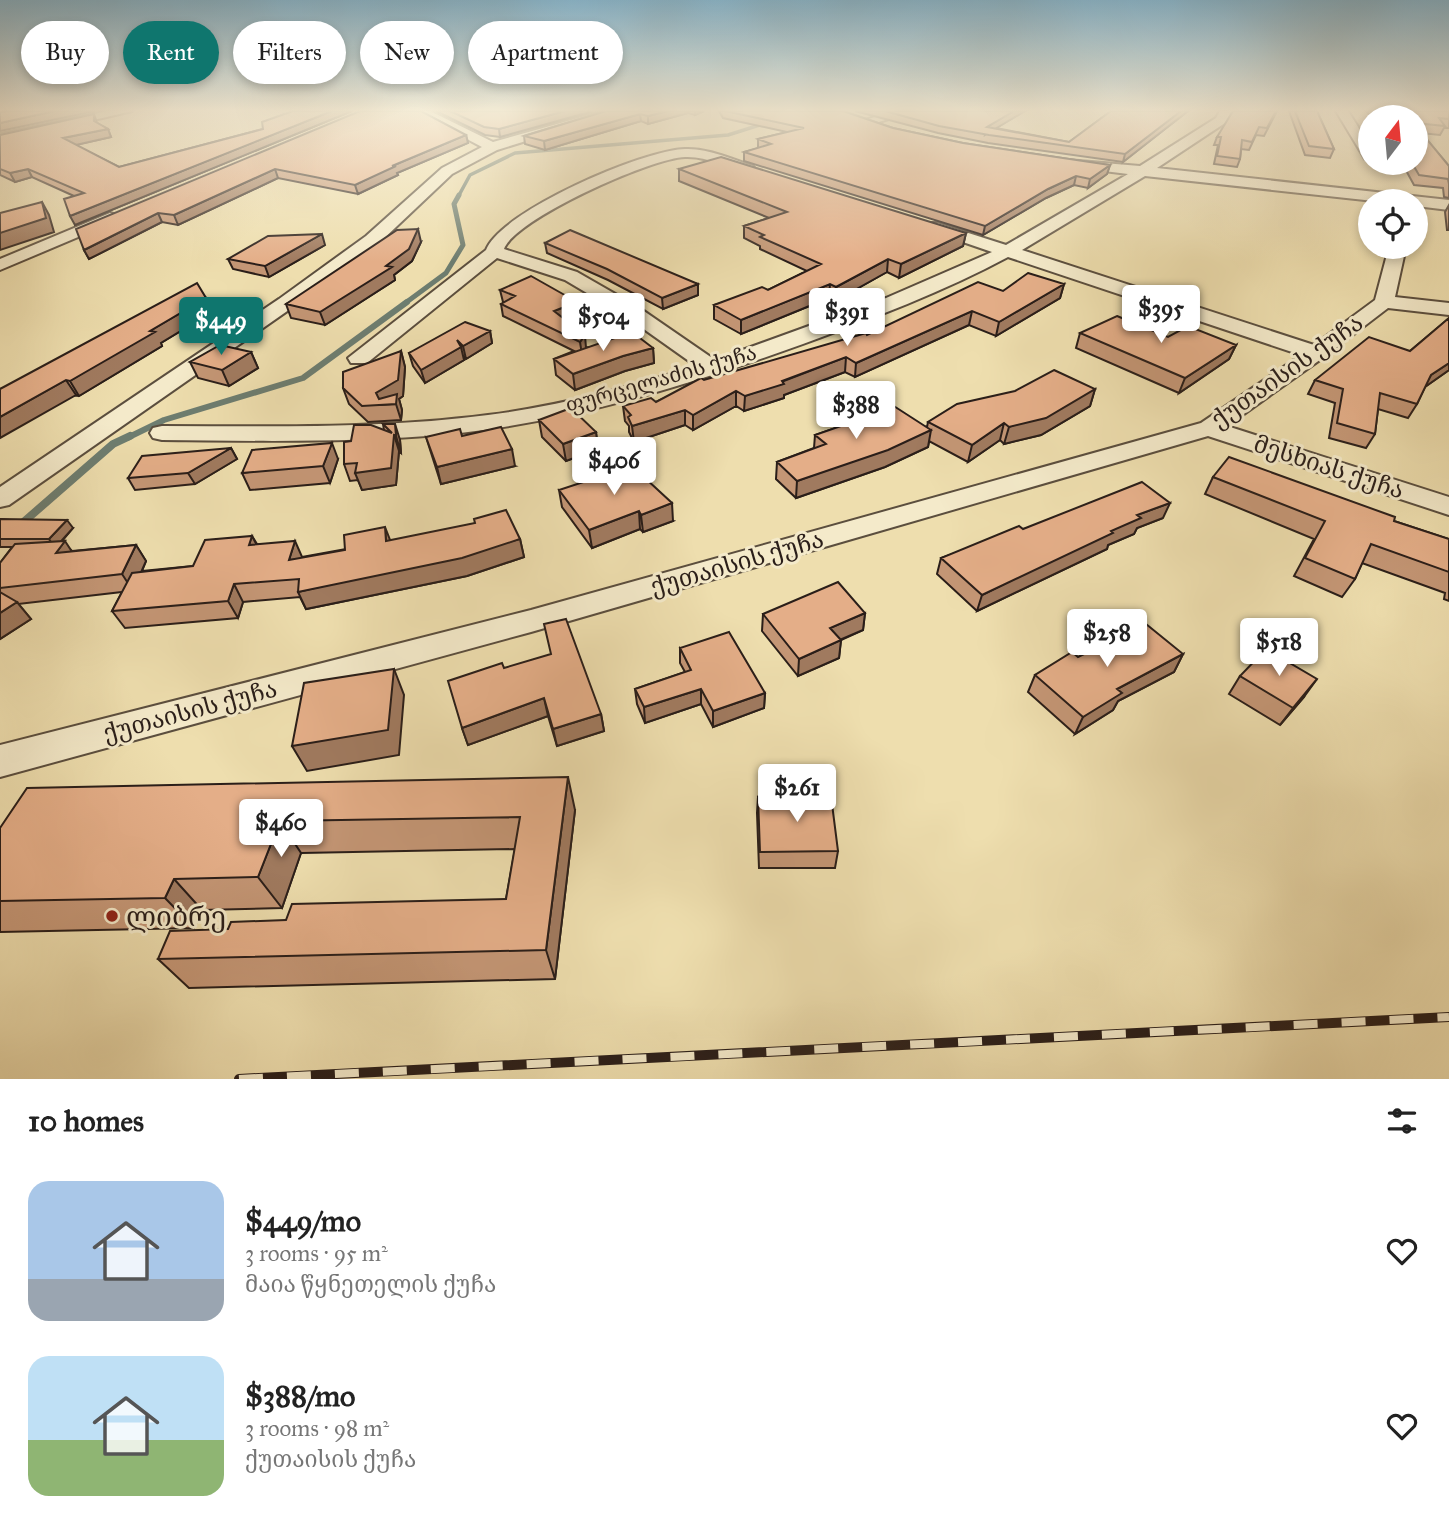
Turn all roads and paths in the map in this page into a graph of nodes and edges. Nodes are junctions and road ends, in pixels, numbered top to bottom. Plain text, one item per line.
1 (465, 161) edge
2 (644, 161) edge
3 (723, 161) edge
4 (1063, 161) edge
5 (1159, 161) edge
6 (1143, 172) junction
7 (771, 176) edge
8 (1387, 185) edge
9 (1449, 205) edge
10 (125, 212) edge
11 (908, 219) edge
12 (1007, 251) junction
13 (494, 252) junction
14 (1395, 259) edge
15 (0, 265) edge
16 (1384, 302) junction
17 (1449, 309) edge
18 (1317, 353) junction
19 (359, 358) dead end
20 (713, 368) junction
21 (1209, 428) junction
22 (162, 433) dead end
23 (0, 499) edge
24 (1449, 506) edge
25 (0, 761) edge

1 - 23 street
2 - 13 street
3 - 7 street
4 - 6 street
5 - 6 street, ფურცელაძის ქუჩა
6 - 8 street
6 - 12 street, ფურცელაძის ქუჩა
8 - 9 street
10 - 15 street
11 - 12 street
12 - 18 street
12 - 20 street, ფურცელაძის ქუჩა
13 - 19 street
13 - 20 street
14 - 16 street, ქუთაისის ქუჩა
16 - 17 street
16 - 18 street, ქუთაისის ქუჩა
18 - 21 street, ქუთაისის ქუჩა
20 - 22 street, ფურცელაძის ქუჩა
21 - 24 street, მესხიას ქუჩა
21 - 25 street, ქუთაისის ქუჩა

